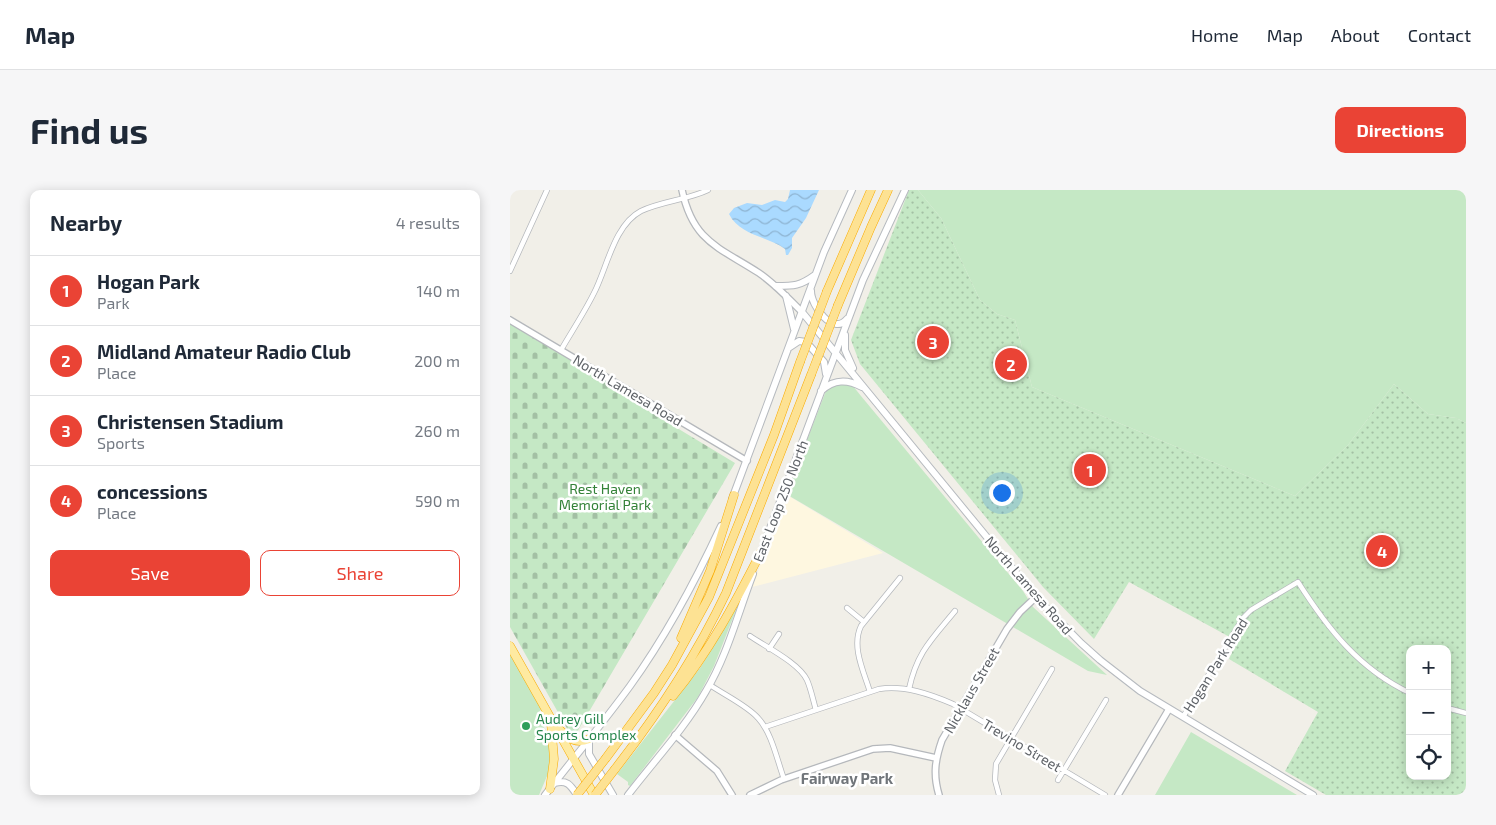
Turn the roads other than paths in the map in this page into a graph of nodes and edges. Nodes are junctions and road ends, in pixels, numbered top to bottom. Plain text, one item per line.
1 (547, 190) edge
2 (682, 190) edge
3 (708, 190) edge
4 (852, 190) edge
5 (871, 190) edge
6 (888, 190) edge
7 (905, 190) edge
8 (684, 199) junction
9 (510, 271) edge
10 (816, 275) junction
11 (813, 283) junction
12 (776, 286) junction
13 (786, 296) junction
14 (853, 307) junction
15 (802, 312) junction
16 (510, 320) edge
17 (847, 322) junction
18 (794, 330) junction
19 (560, 350) junction
20 (788, 350) junction
21 (836, 352) junction
22 (866, 388) junction
23 (820, 392) junction
24 (747, 462) junction
25 (734, 495) junction
26 (761, 552) junction
27 (900, 578) dead end
28 (1036, 597) junction
29 (847, 608) dead end
30 (955, 611) dead end
31 (864, 622) junction
32 (779, 634) dead end
33 (750, 636) dead end
34 (510, 646) edge
35 (769, 649) junction
36 (1052, 669) dead end
37 (710, 685) junction
38 (909, 689) junction
39 (1406, 691) edge
40 (870, 692) junction
41 (1106, 700) dead end
42 (961, 708) junction
43 (1169, 709) junction
44 (1451, 709) edge
45 (816, 710) junction
46 (1466, 713) edge
47 (549, 716) junction
48 (1183, 717) junction
49 (634, 720) junction
50 (555, 726) junction
51 (764, 727) junction
52 (675, 735) junction
53 (640, 736) junction
54 (590, 738) junction
55 (1011, 738) junction
56 (573, 758) junction
57 (936, 758) junction
58 (1064, 770) junction
59 (784, 779) junction
60 (1058, 780) dead end
61 (550, 789) edge
62 (577, 795) edge
63 (594, 795) edge
64 (613, 795) edge
65 (628, 795) edge
66 (732, 795) edge
67 (750, 795) edge
68 (939, 795) edge
69 (999, 795) edge
70 (1106, 795) edge
71 (1118, 795) edge
72 (1313, 795) edge

1 - 9 street
2 - 8 street
3 - 8 street
4 - 10 main road
5 - 49 highway, bridge
6 - 53 highway, bridge
7 - 14 main road, East Loop 250 North
8 - 12 street
8 - 19 street
10 - 11 main road
10 - 12 main road
11 - 14 main road
11 - 15 main road
12 - 13 street
13 - 15 street
13 - 18 main road
14 - 17 main road, East Loop 250 North
15 - 18 main road
15 - 21 main road, North Lamesa Road
16 - 19 street, North Lamesa Road
17 - 21 main road, East Loop 250 North
17 - 22 main road
18 - 20 main road
19 - 24 street, North Lamesa Road
20 - 23 main road
20 - 24 main road
21 - 22 main road, North Lamesa Road
21 - 23 main road, East Loop 250 North
22 - 23 main road
22 - 28 main road, North Lamesa Road
23 - 26 main road, East Loop 250 North
24 - 25 main road
25 - 49 highway
25 - 54 main road
26 - 37 main road, East Loop 250 North
26 - 53 highway
27 - 31 street
28 - 42 street, Nicklaus Street
28 - 43 main road, North Lamesa Road
29 - 31 street
30 - 38 street
31 - 40 street
32 - 35 street
33 - 35 street
34 - 47 highway
35 - 45 street
36 - 55 street
37 - 51 street
37 - 52 main road, East Loop 250 North
38 - 40 street, Trevino Street
38 - 42 street, Trevino Street
39 - 48 street, Hogan Park Road
40 - 45 street, Trevino Street
41 - 58 street
42 - 55 street, Trevino Street
42 - 57 street, Nicklaus Street
43 - 48 main road, North Lamesa Road
43 - 71 street
44 - 46 street
45 - 51 street, Trevino Street
47 - 50 highway
47 - 61 highway
48 - 72 main road, North Lamesa Road
49 - 62 highway, bridge
50 - 54 highway
50 - 56 highway
51 - 59 street
52 - 65 main road, East Loop 250 North
52 - 66 street
53 - 63 highway, bridge
54 - 56 main road
54 - 64 main road
55 - 58 street, Trevino Street
55 - 69 street
56 - 61 main road
56 - 63 highway
57 - 59 street
57 - 68 street, Nicklaus Street
58 - 60 street
58 - 70 street, Trevino Street
59 - 67 street
61 - 62 main road

